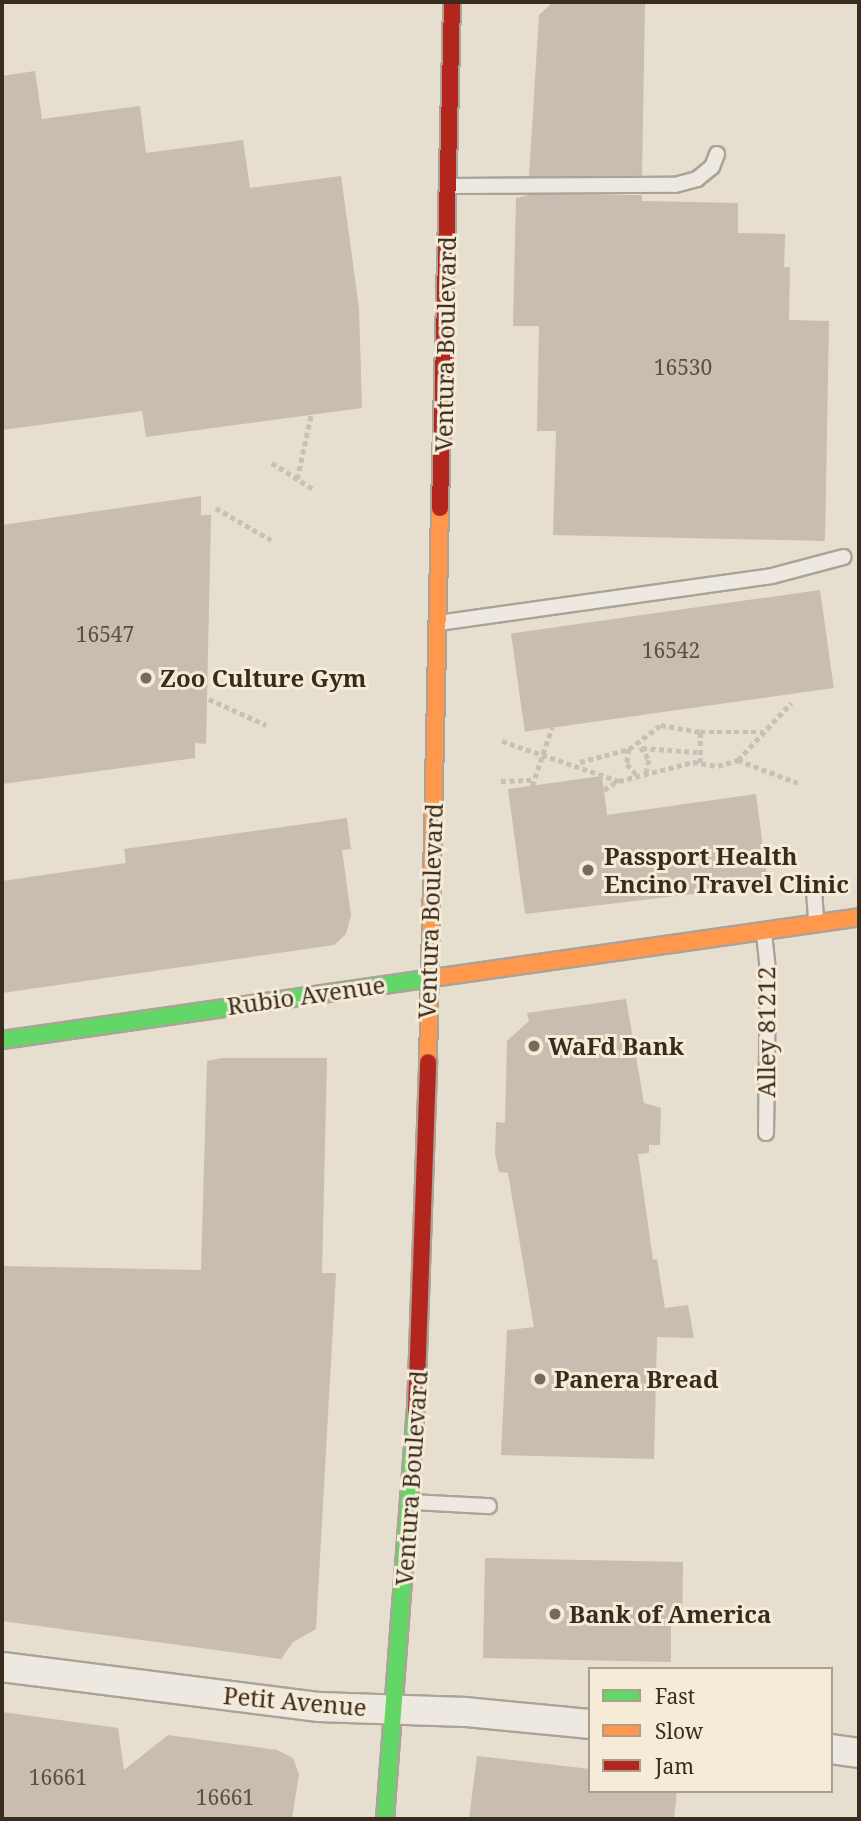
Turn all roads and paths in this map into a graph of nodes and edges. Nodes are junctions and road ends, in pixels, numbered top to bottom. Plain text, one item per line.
1 (452, 2) edge
2 (717, 154) dead end
3 (448, 186) junction
4 (311, 415) dead end
5 (272, 463) dead end
6 (297, 479) junction
7 (313, 489) dead end
8 (216, 508) dead end
9 (271, 540) dead end
10 (844, 557) dead end
11 (438, 623) junction
12 (209, 699) dead end
13 (791, 703) dead end
14 (266, 724) dead end
15 (552, 727) dead end
16 (700, 732) junction
17 (764, 732) junction
18 (502, 741) dead end
19 (635, 743) junction
20 (629, 748) junction
21 (642, 748) junction
22 (697, 752) junction
23 (547, 754) junction
24 (738, 761) junction
25 (577, 763) junction
26 (699, 764) junction
27 (645, 775) junction
28 (638, 777) junction
29 (619, 780) junction
30 (501, 781) dead end
31 (798, 783) dead end
32 (604, 790) dead end
33 (814, 890) dead end
34 (859, 917) edge
35 (817, 923) junction
36 (763, 932) junction
37 (427, 978) junction
38 (2, 1040) edge
39 (766, 1133) dead end
40 (411, 1502) junction
41 (489, 1506) dead end
42 (2, 1667) edge
43 (396, 1710) junction
44 (588, 1724) edge
45 (833, 1749) edge
46 (859, 1753) edge
47 (385, 1819) edge

1 - 3 main road, Ventura Boulevard
2 - 3 lane
3 - 11 main road, Ventura Boulevard
4 - 6 path
5 - 6 path
6 - 7 path
8 - 9 path
10 - 11 lane
11 - 37 main road, Ventura Boulevard
12 - 14 path
13 - 17 path
15 - 23 path
16 - 17 path
16 - 19 path
16 - 22 path
17 - 24 path
18 - 23 path
19 - 20 path
19 - 21 path
20 - 25 path
20 - 28 path
21 - 22 path
21 - 27 path
22 - 26 path
23 - 25 path
23 - 30 path
24 - 26 path
24 - 31 path
25 - 29 path
26 - 27 path
27 - 28 path
28 - 29 path
29 - 32 path
33 - 35 lane
34 - 35 main road, Rubio Avenue
35 - 36 main road, Rubio Avenue
36 - 37 main road, Rubio Avenue
36 - 39 lane, Alley 81212
37 - 38 main road, Rubio Avenue
37 - 40 main road, Ventura Boulevard
40 - 41 lane
40 - 43 main road, Ventura Boulevard
42 - 43 street, Petit Avenue
43 - 44 street, Petit Avenue
43 - 47 main road, Ventura Boulevard
45 - 46 street

